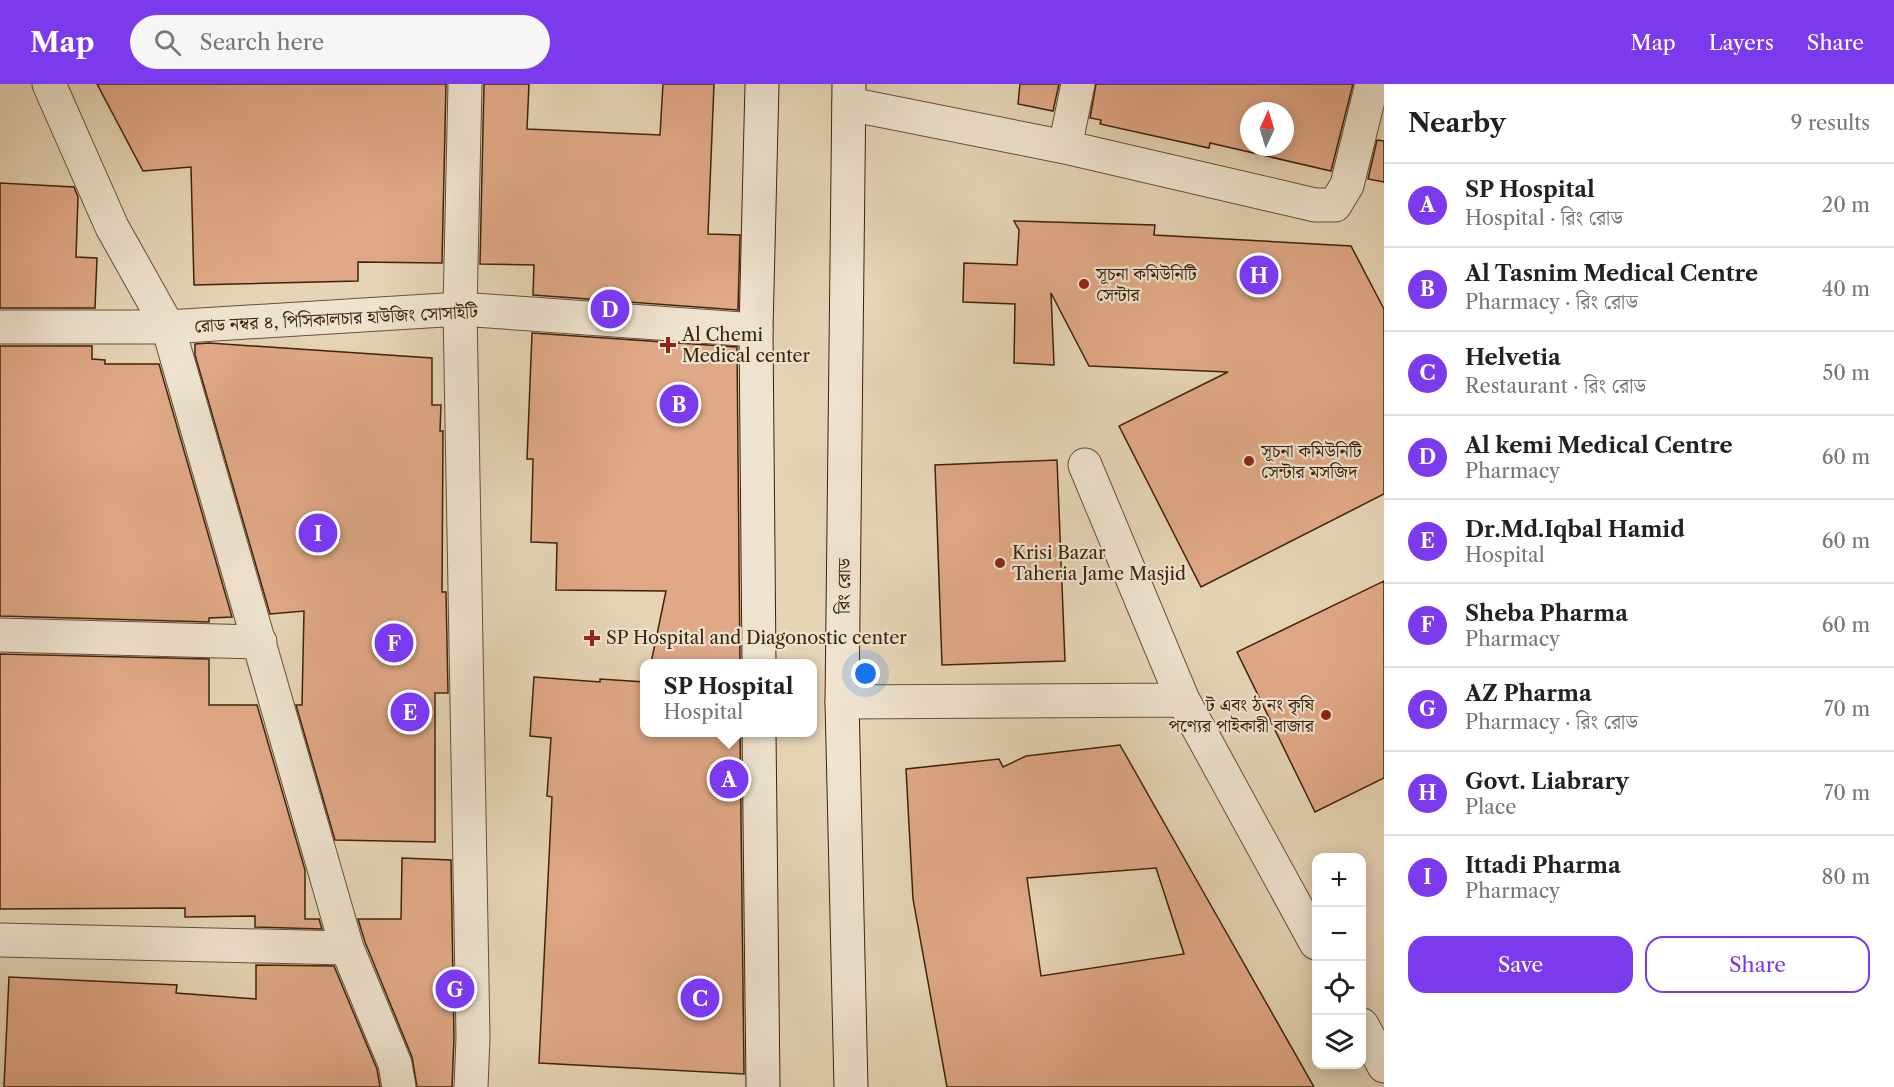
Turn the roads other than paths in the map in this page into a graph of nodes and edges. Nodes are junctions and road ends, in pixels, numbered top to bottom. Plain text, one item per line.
1 (49, 84) edge
2 (465, 84) edge
3 (762, 84) edge
4 (1078, 84) edge
5 (849, 94) edge
6 (1374, 100) edge
7 (1065, 147) junction
8 (460, 309) junction
9 (0, 327) edge
10 (168, 327) junction
11 (756, 330) junction
12 (1085, 465) dead end
13 (0, 636) edge
14 (260, 642) junction
15 (759, 659) edge
16 (1183, 700) junction
17 (842, 702) junction
18 (759, 737) edge
19 (1312, 934) edge
20 (0, 940) edge
21 (347, 948) junction
22 (1366, 1032) edge
23 (1384, 1066) edge
24 (399, 1087) edge
25 (471, 1087) edge
26 (763, 1087) edge
27 (851, 1087) edge

1 - 10 street
2 - 8 street
3 - 11 street
4 - 7 street
5 - 7 street
5 - 17 street, রিং রোড
6 - 7 street
8 - 10 street, রোড নম্বর ৪, পিসিকালচার হাউজিং সোসাইটি
8 - 11 street, রোড নম্বর ৪, পিসিকালচার হাউজিং সোসাইটি
8 - 25 street
9 - 10 street, রোড নম্বর ৪, পিসিকালচার হাউজিং সোসাইটি
10 - 14 street
11 - 15 street
12 - 16 street
13 - 14 street
14 - 21 street
16 - 17 street
16 - 19 street
17 - 27 street, রিং রোড
18 - 26 street
20 - 21 street
21 - 24 street
22 - 23 street

